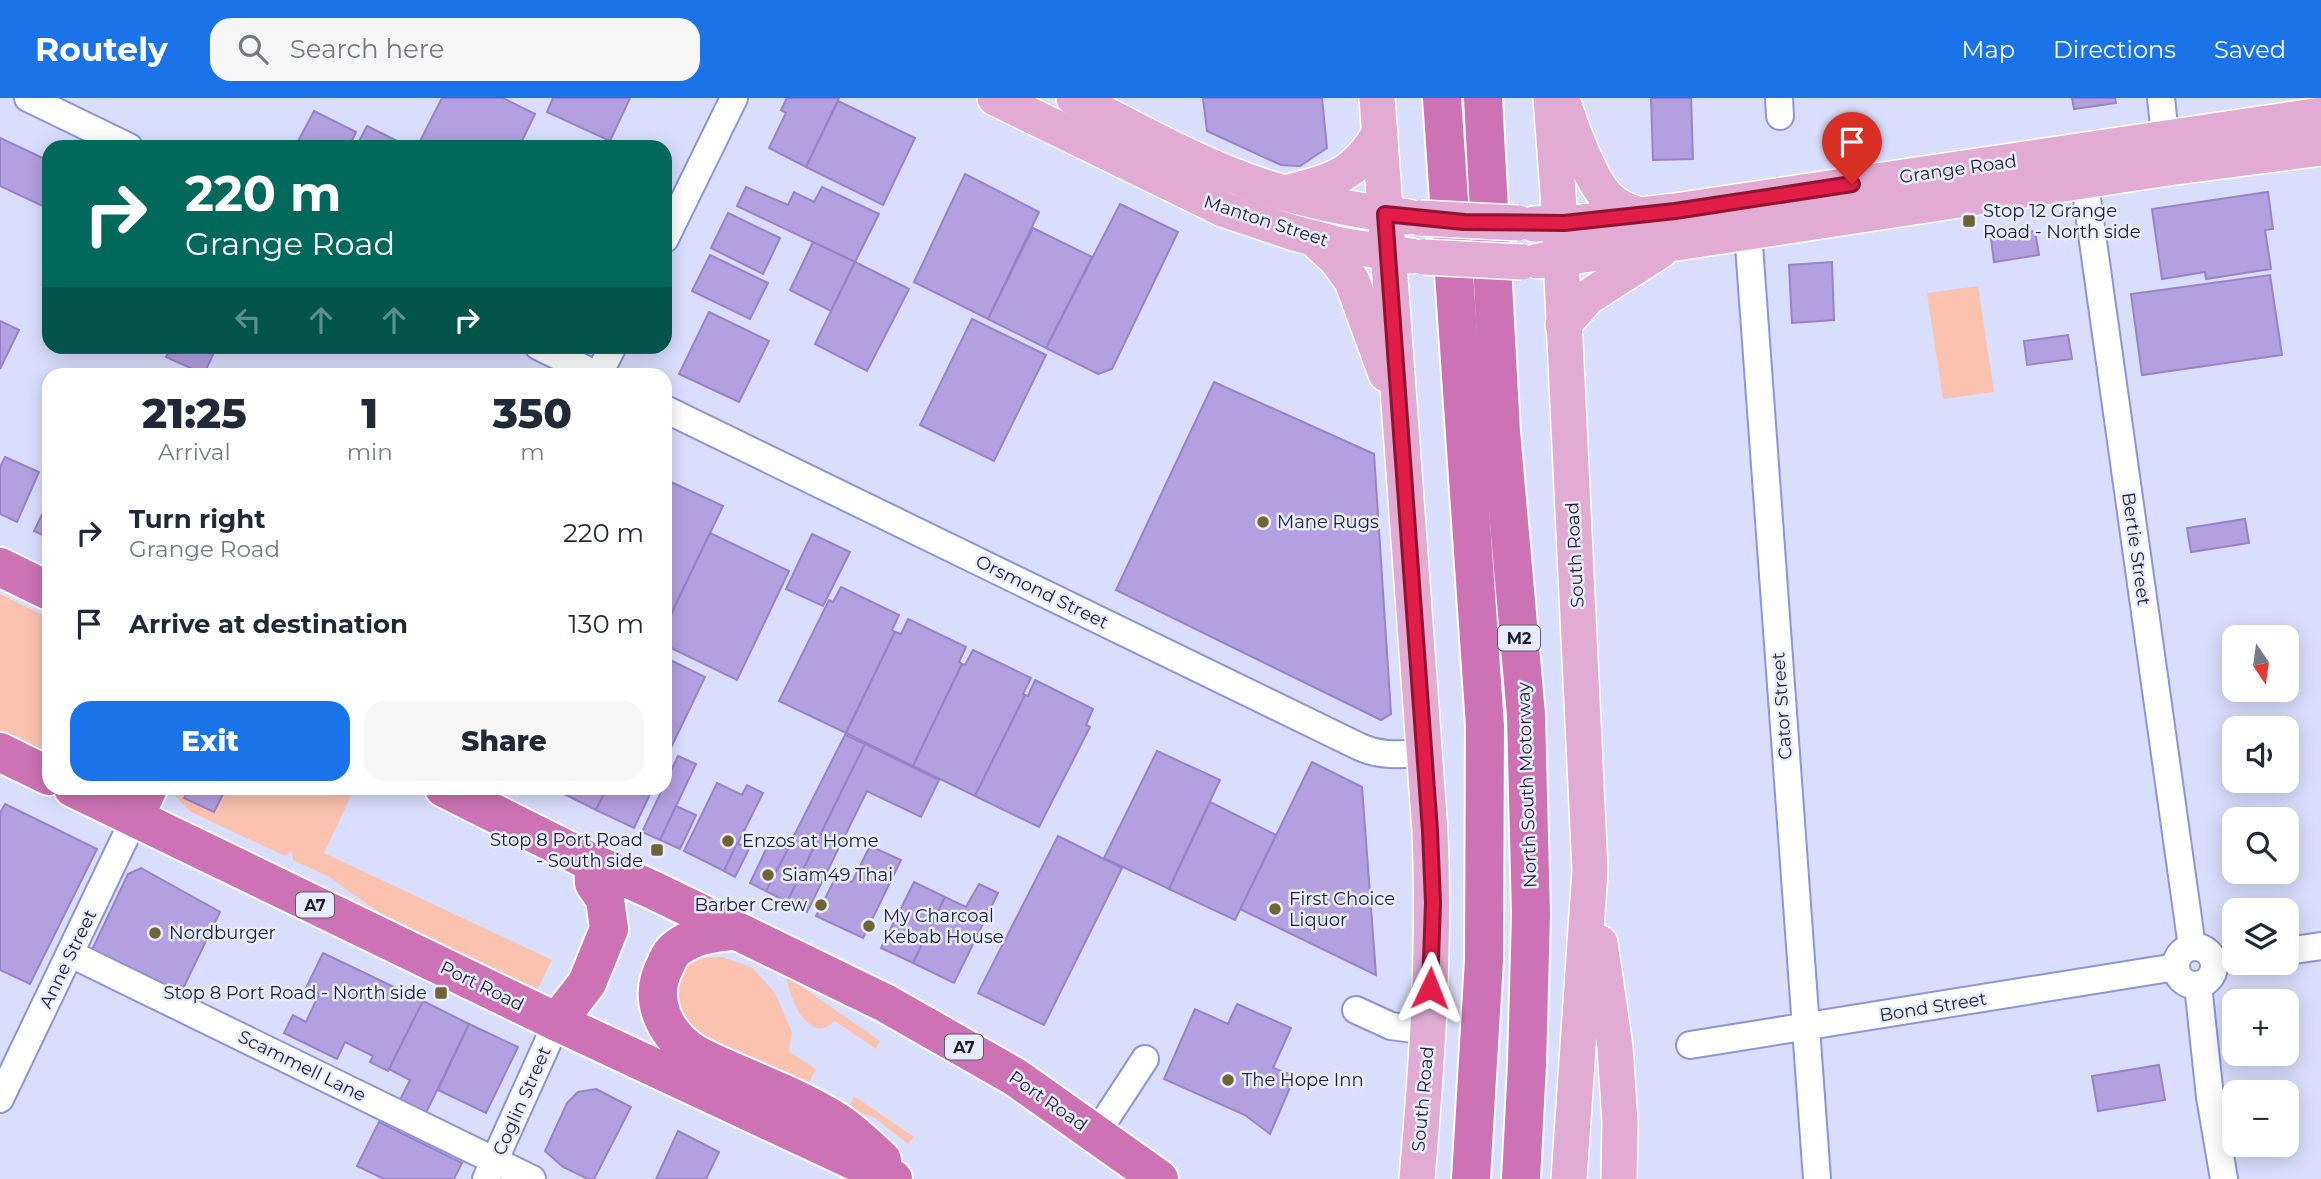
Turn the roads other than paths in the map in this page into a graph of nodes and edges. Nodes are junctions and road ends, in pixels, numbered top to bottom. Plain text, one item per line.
1 (28, 98) edge
2 (734, 98) edge
3 (995, 98) edge
4 (1074, 98) edge
5 (1377, 98) edge
6 (1443, 98) edge
7 (1483, 98) edge
8 (1551, 98) edge
9 (1562, 98) edge
10 (2161, 98) edge
11 (2321, 114) edge
12 (1380, 133) junction
13 (115, 140) edge
14 (2321, 148) edge
15 (2166, 153) junction
16 (2083, 166) junction
17 (1286, 193) junction
18 (1385, 214) junction
19 (1640, 215) junction
20 (1559, 223) junction
21 (672, 225) edge
22 (1748, 232) junction
23 (1313, 238) junction
24 (1670, 244) junction
25 (1388, 253) junction
26 (1560, 260) junction
27 (1563, 325) junction
28 (555, 354) edge
29 (584, 368) edge
30 (1399, 408) junction
31 (672, 412) edge
32 (0, 568) edge
33 (42, 588) edge
34 (0, 752) edge
35 (1424, 753) junction
36 (42, 773) edge
37 (107, 795) edge
38 (458, 795) edge
39 (141, 802) edge
40 (593, 863) junction
41 (1590, 870) junction
42 (735, 931) junction
43 (2321, 946) edge
44 (2299, 949) edge
45 (71, 954) junction
46 (2184, 957) junction
47 (2222, 959) edge
48 (2222, 964) edge
49 (2197, 985) junction
50 (1356, 1010) dead end
51 (557, 1022) junction
52 (1805, 1027) junction
53 (1428, 1031) junction
54 (1690, 1045) dead end
55 (1144, 1059) dead end
56 (0, 1099) edge
57 (1096, 1134) junction
58 (491, 1170) edge
59 (532, 1179) edge
60 (893, 1179) edge
61 (905, 1179) edge
62 (1159, 1179) edge
63 (1416, 1179) edge
64 (1471, 1179) edge
65 (1521, 1179) edge
66 (1569, 1179) edge
67 (1619, 1179) edge
68 (1817, 1179) edge
69 (2224, 1179) edge

1 - 13 street
2 - 21 street
3 - 23 main road, Manton Street
4 - 17 main road, Manton Street
5 - 12 main road, South Road
6 - 64 highway, M2
7 - 65 highway, North South Motorway / M2
8 - 20 main road, South Road
9 - 19 main road
10 - 15 street
11 - 15 main road, Grange Road
12 - 17 main road
12 - 18 main road, South Road
14 - 15 main road, Grange Road
15 - 16 main road, Grange Road
16 - 19 main road, Grange Road
16 - 22 main road, Grange Road
16 - 46 street, Bertie Street
17 - 18 main road, Manton Street
18 - 20 main road, Grange Road, bridge
18 - 25 main road, South Road
19 - 20 main road, Grange Road
20 - 26 main road, South Road
22 - 24 main road, Grange Road
22 - 52 street, Cator Street
23 - 25 main road, Manton Street
23 - 30 main road
24 - 26 main road, Grange Road
24 - 27 main road
25 - 26 main road, Manton Street, bridge
25 - 30 main road, South Road
26 - 27 main road, South Road
27 - 41 main road, South Road
28 - 29 street
30 - 35 main road, South Road
31 - 35 street, Orsmond Street
32 - 33 highway
34 - 36 highway
35 - 53 main road, South Road
37 - 39 highway, Port Road / A7
38 - 40 highway, Port Road / A7
39 - 45 street, Anne Street
39 - 51 highway, Port Road / A7
40 - 42 highway, Port Road / A7
40 - 51 highway
41 - 66 main road, South Road
41 - 67 main road
42 - 57 highway, Port Road / A7
42 - 61 highway
43 - 44 street
45 - 56 street, Anne Street
45 - 58 street, Scammell Lane
46 - 47 street
46 - 49 street
46 - 52 street, Bond Street
48 - 49 street
49 - 69 street
50 - 53 street
51 - 58 street, Coglin Street
51 - 60 highway, Port Road / A7
52 - 54 street, Bond Street
52 - 68 street, Cator Street
53 - 63 main road, South Road
55 - 57 street
57 - 62 highway, Port Road / A7
58 - 59 street, Scammell Lane

